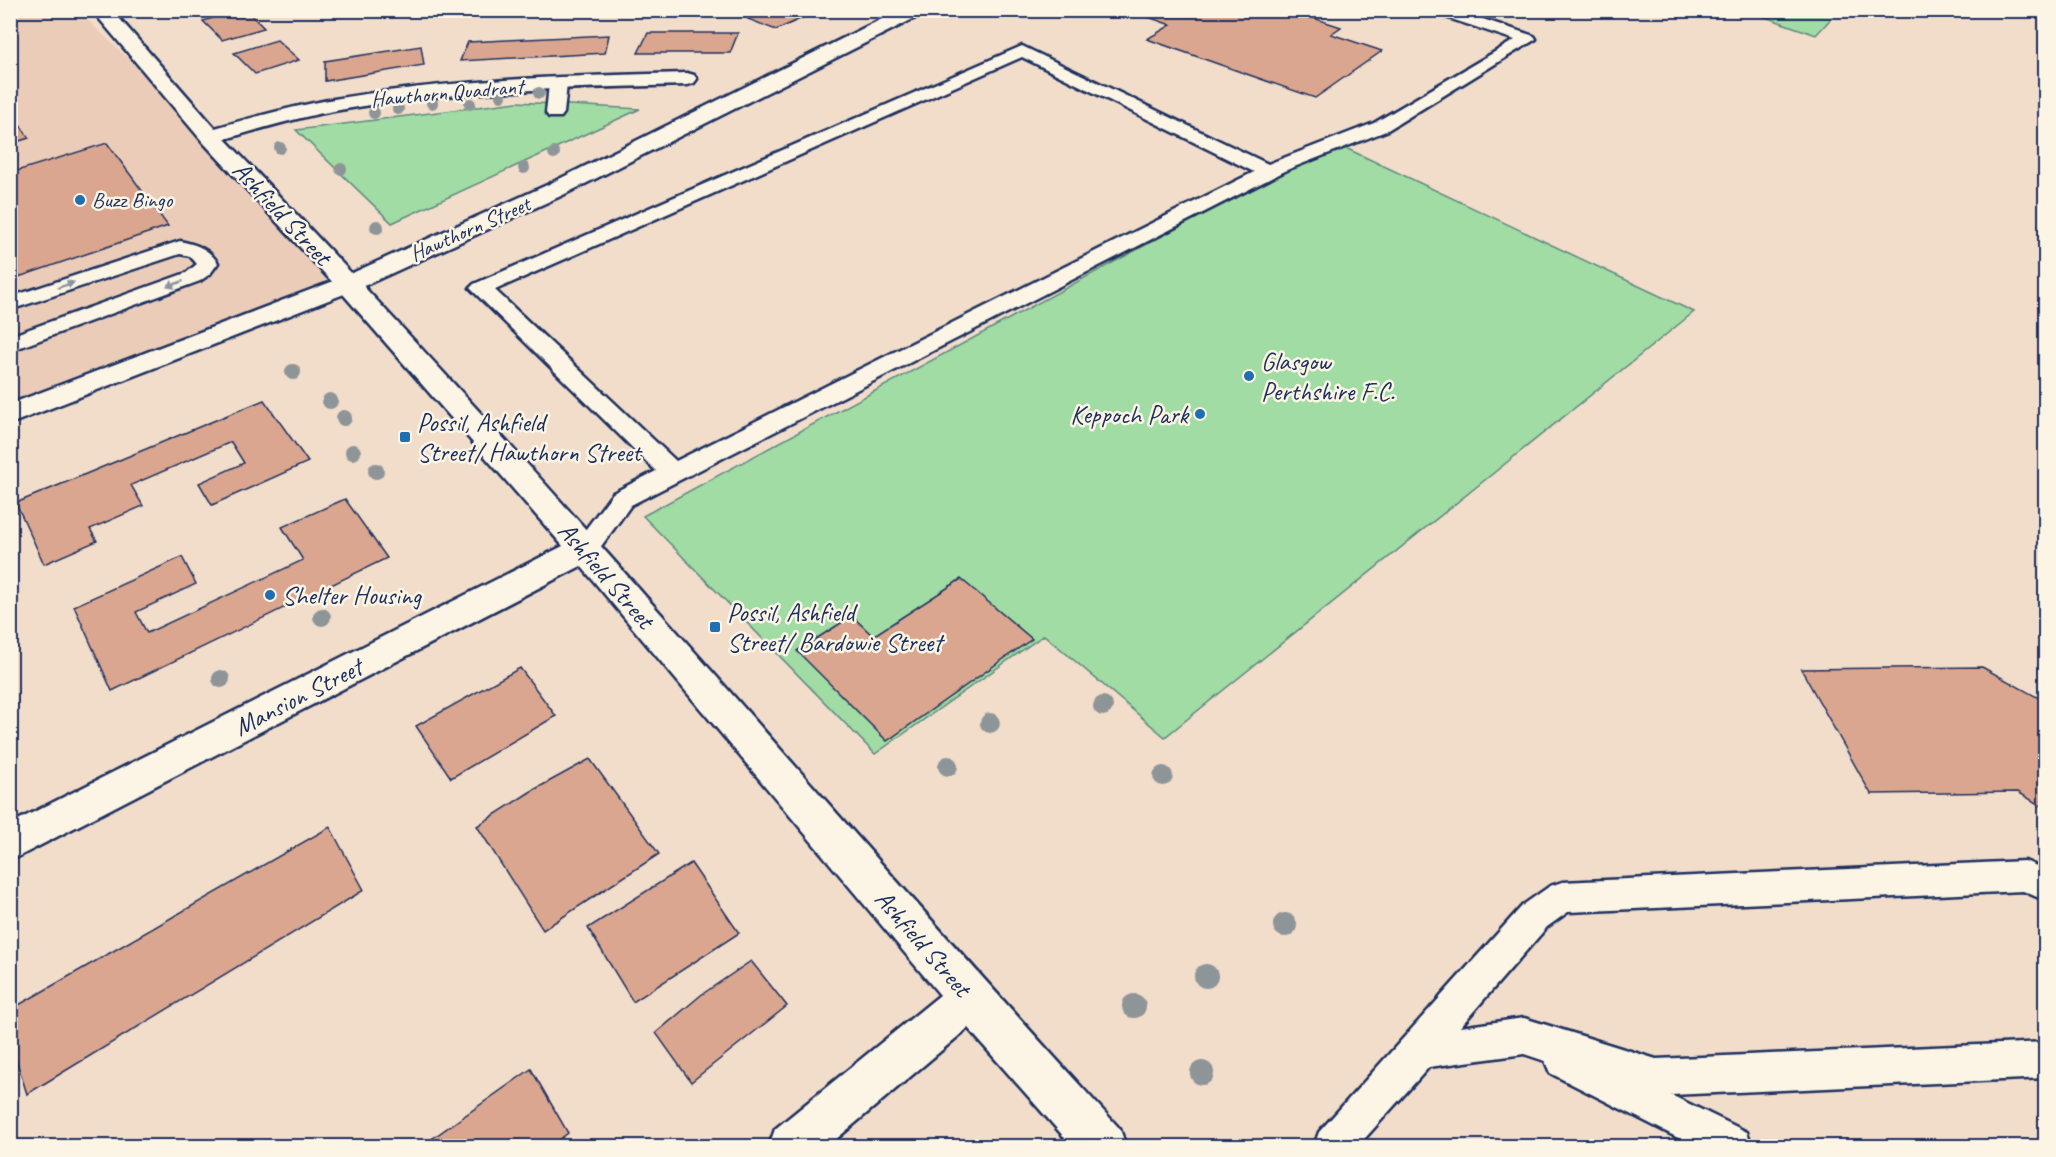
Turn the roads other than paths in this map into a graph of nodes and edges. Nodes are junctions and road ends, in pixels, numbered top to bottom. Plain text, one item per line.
1 (101, 10) edge
2 (916, 10) edge
3 (1439, 10) edge
4 (687, 79) dead end
5 (558, 84) junction
6 (555, 113) dead end
7 (210, 136) junction
8 (1269, 172) junction
9 (348, 284) junction
10 (10, 304) edge
11 (10, 344) edge
12 (10, 415) edge
13 (673, 473) junction
14 (585, 549) junction
15 (10, 844) edge
16 (2046, 886) edge
17 (970, 998) junction
18 (1524, 1036) junction
19 (1420, 1050) junction
20 (2046, 1060) edge
21 (792, 1146) edge
22 (1103, 1146) edge
23 (1333, 1146) edge
24 (1733, 1146) edge

1 - 7 street, Ashfield Street
2 - 9 street, Hawthorn Street
3 - 8 lane
4 - 5 street, Hawthorn Quadrant
5 - 6 lane
5 - 7 street, Hawthorn Quadrant
7 - 9 street, Ashfield Street
8 - 13 lane
8 - 13 lane
9 - 12 street, Hawthorn Street
9 - 14 street, Ashfield Street
10 -> 11 lane
13 - 14 lane
14 - 15 street, Mansion Street
14 - 17 street, Ashfield Street
16 - 19 lane
17 - 21 street
17 - 22 street, Ashfield Street
18 - 19 lane
18 - 20 lane
18 - 24 lane
19 - 23 lane

